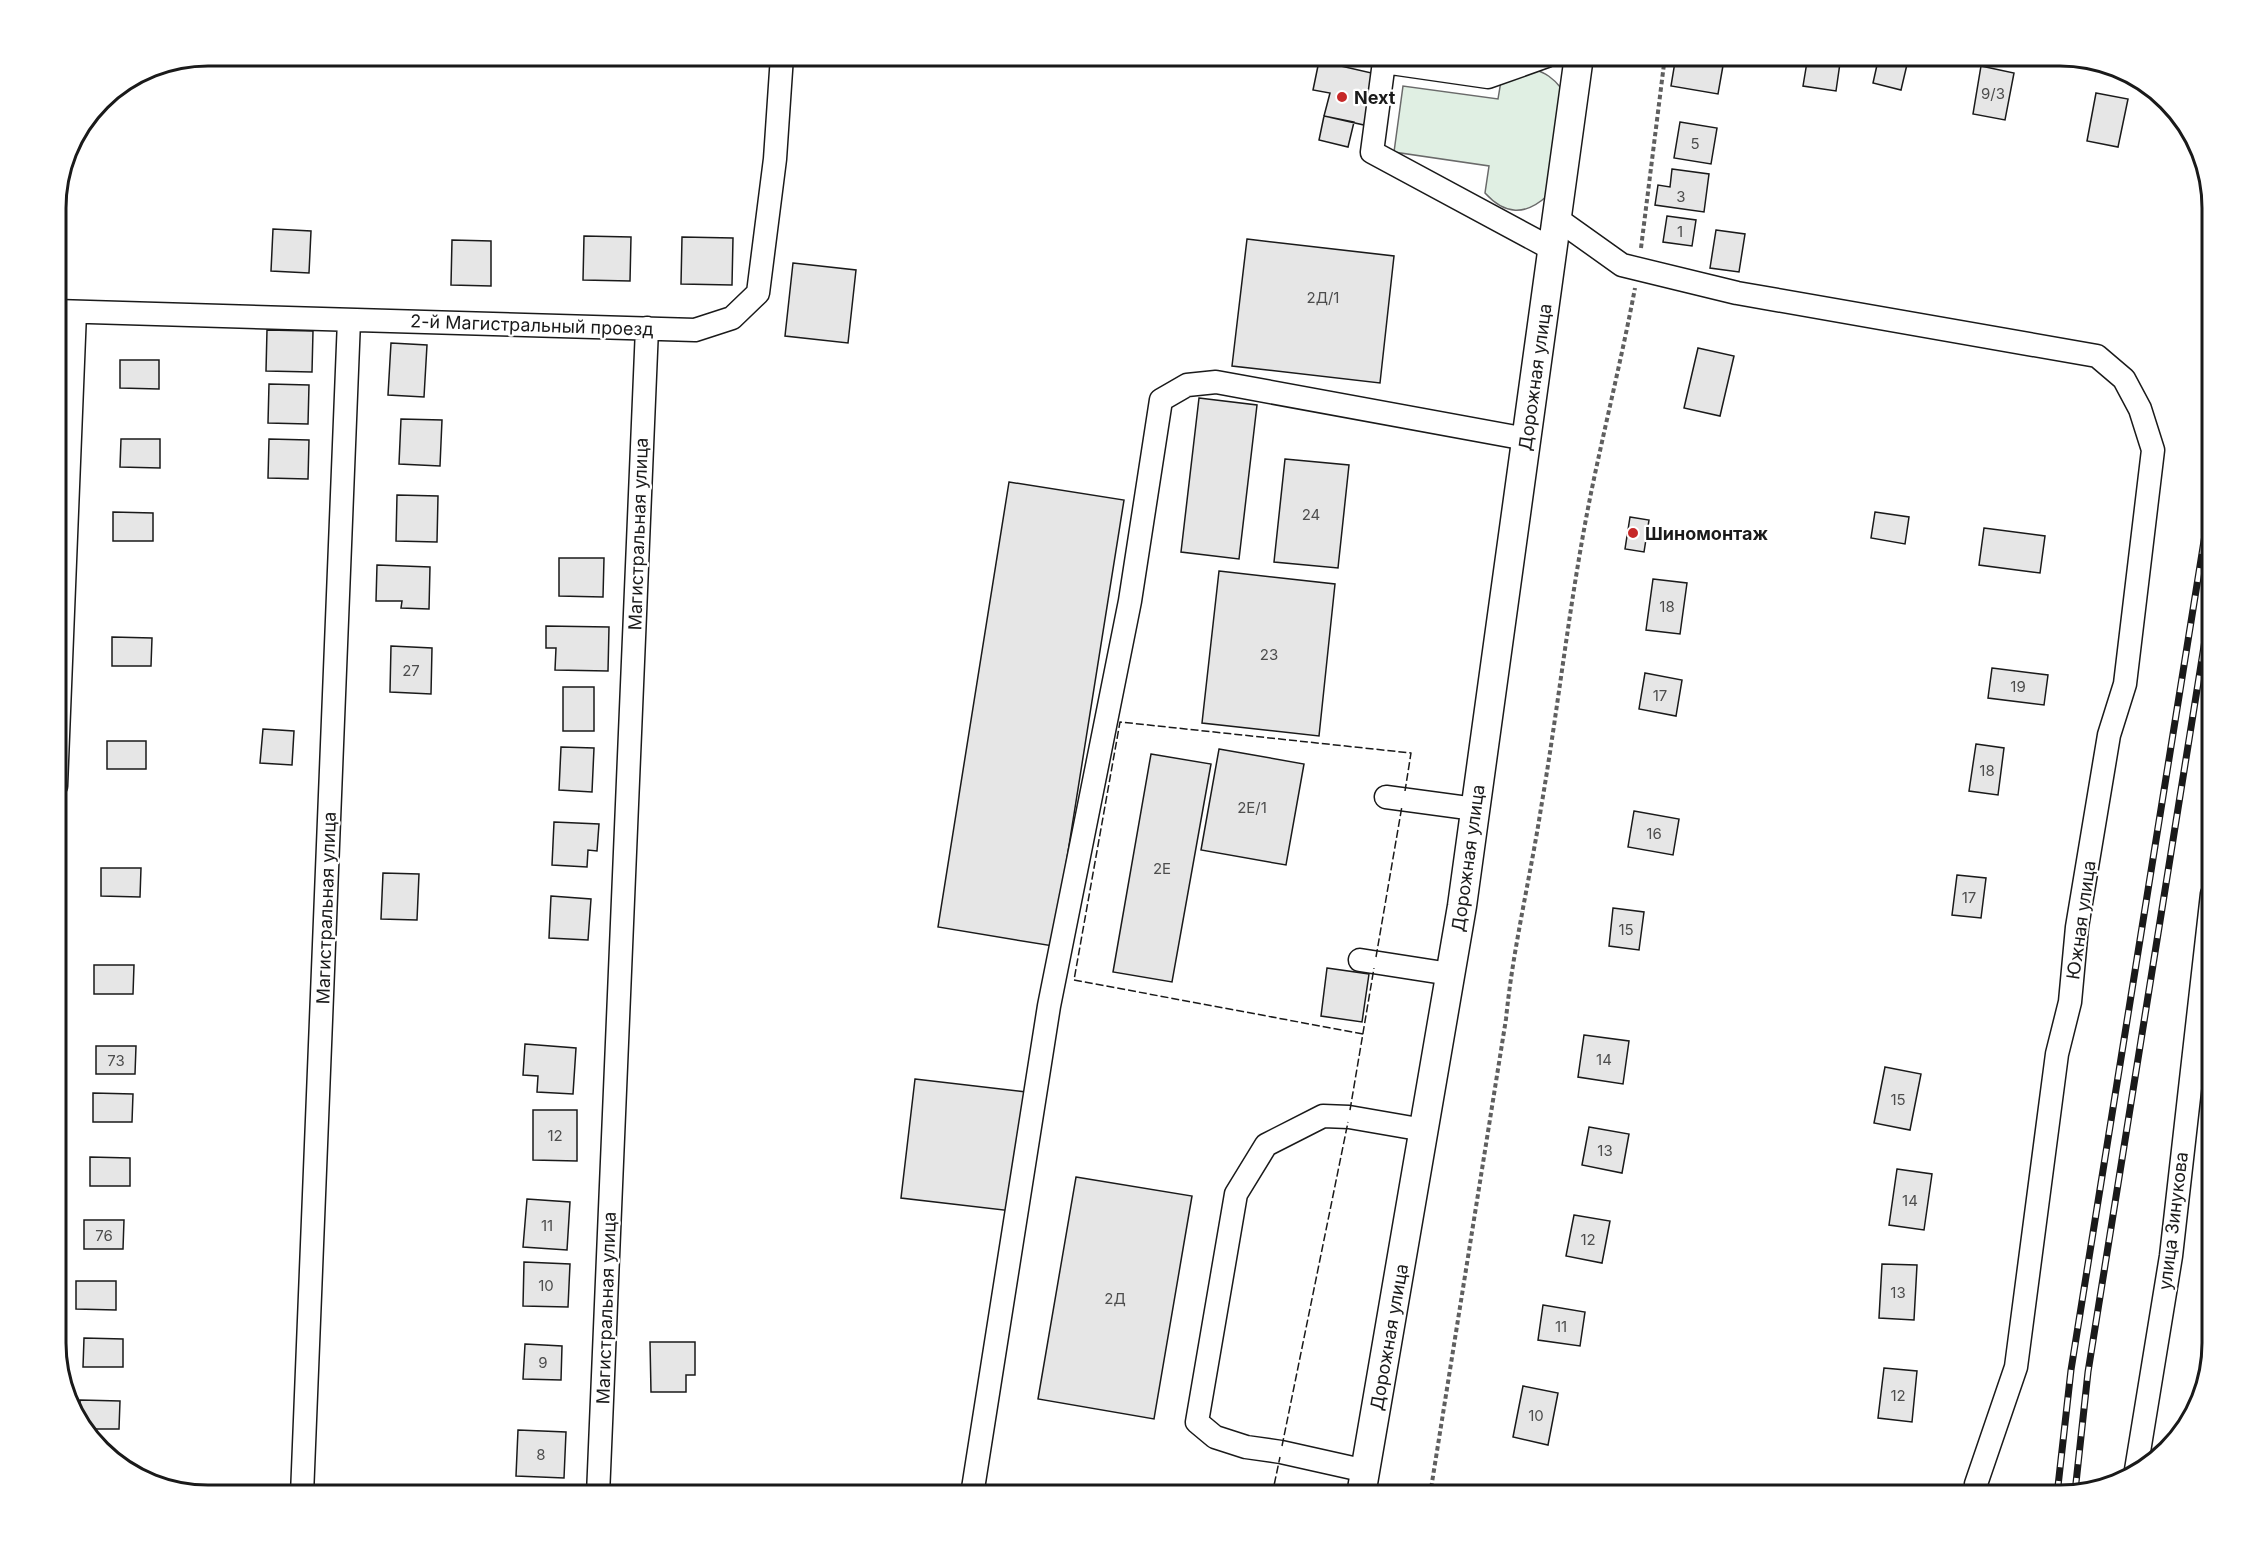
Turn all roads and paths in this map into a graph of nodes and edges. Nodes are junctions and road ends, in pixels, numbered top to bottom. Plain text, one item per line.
1 (781, 66) edge
2 (1383, 66) edge
3 (1412, 66) edge
4 (1519, 66) edge
5 (1578, 66) edge
6 (1664, 66) edge
7 (1556, 218) junction
8 (1552, 249) junction
9 (1638, 269) junction
10 (66, 312) edge
11 (349, 320) junction
12 (647, 328) junction
13 (1526, 439) junction
14 (1386, 797) dead end
15 (1475, 809) junction
16 (1360, 960) dead end
17 (1450, 974) junction
18 (2202, 982) edge
19 (1424, 1130) junction
20 (2136, 1462) edge
21 (1363, 1484) edge
22 (302, 1485) edge
23 (598, 1485) edge
24 (974, 1485) edge
25 (1432, 1485) edge
26 (1976, 1485) edge

1 - 12 street, 2-й Магистральный проезд
2 - 8 street
3 - 4 street
5 - 7 main road, Дорожная улица
6 - 9 path
7 - 8 main road, Дорожная улица
7 - 9 street
8 - 13 main road, Дорожная улица
9 - 25 path
9 - 26 street, Южная улица
10 - 11 street, 2-й Магистральный проезд
11 - 12 street, 2-й Магистральный проезд
11 - 22 street, Магистральная улица
12 - 23 street, Магистральная улица
13 - 15 main road, Дорожная улица
13 - 24 street
14 - 15 street
15 - 17 main road, Дорожная улица
16 - 17 street
17 - 19 main road, Дорожная улица
18 - 20 street, улица Зинукова
19 - 21 main road, Дорожная улица
19 - 21 street

